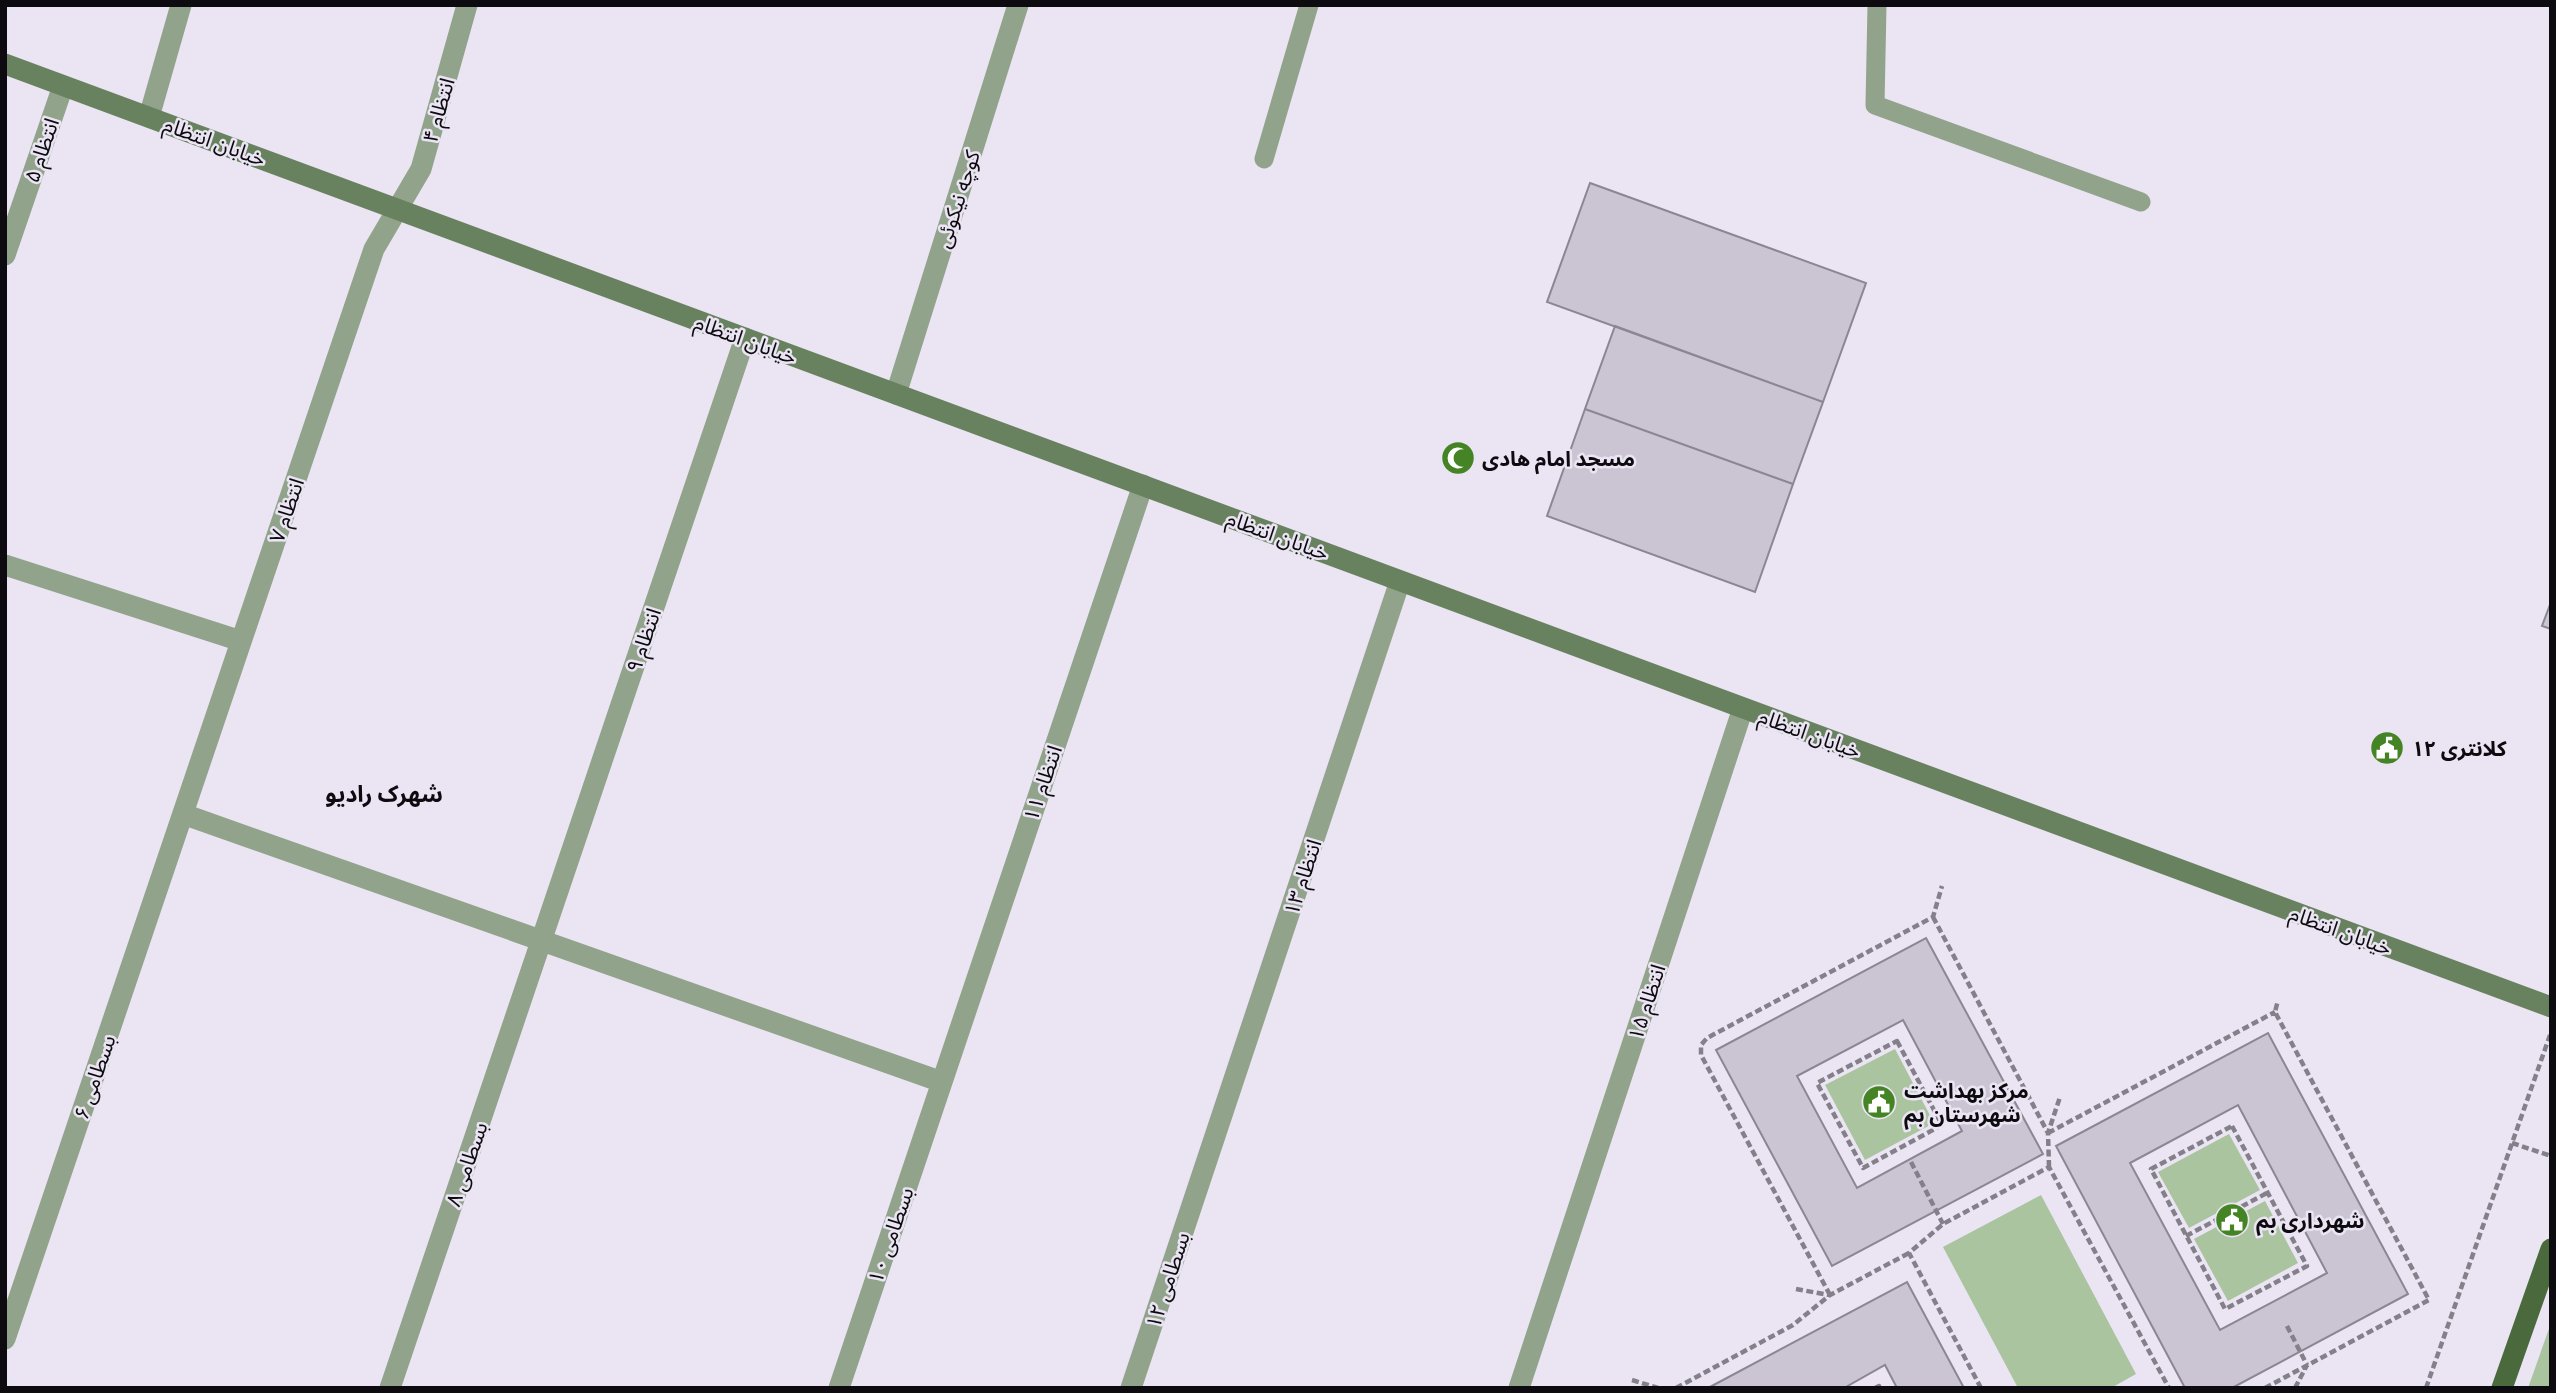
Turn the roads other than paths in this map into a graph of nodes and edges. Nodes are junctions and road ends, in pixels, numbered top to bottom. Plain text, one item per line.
1 (181, 5) edge
2 (467, 5) edge
3 (1018, 5) edge
4 (1309, 5) edge
5 (1877, 5) edge
6 (5, 64) edge
7 (63, 86) junction
8 (149, 117) junction
9 (1264, 159) dead end
10 (2141, 202) dead end
11 (397, 209) junction
12 (5, 255) edge
13 (745, 338) junction
14 (896, 394) junction
15 (1143, 485) junction
16 (5, 565) edge
17 (1401, 581) junction
18 (241, 641) junction
19 (1743, 708) junction
20 (183, 814) junction
21 (541, 941) junction
22 (2551, 1007) edge
23 (942, 1082) junction
24 (1203, 1173) joint
25 (2551, 1249) edge
26 (5, 1339) edge
27 (390, 1388) edge
28 (838, 1388) edge
29 (1131, 1388) edge
30 (1519, 1388) edge
31 (2502, 1388) edge

1 - 8 street
2 - 11 street, انتظام ۴
3 - 14 street, کوچه نیکوئی
4 - 9 lane
5 - 10 lane
6 - 7 street, خیابان انتظام
7 - 8 street, خیابان انتظام
7 - 12 street, انتظام ۵
8 - 11 street, خیابان انتظام
11 - 13 street, خیابان انتظام
11 - 18 street, انتظام ۷
13 - 14 street, خیابان انتظام
13 - 21 street, انتظام ۹
14 - 15 street, خیابان انتظام
15 - 17 street, خیابان انتظام
15 - 23 street, انتظام ۱۱
16 - 18 street
17 - 19 street, خیابان انتظام
17 - 24 street, انتظام ۱۳
18 - 20 street, انتظام ۷
19 - 22 street, خیابان انتظام
19 - 30 street, انتظام ۱۵
20 - 21 street
20 - 26 street, بسطامی ۶
21 - 23 street
21 - 27 street, بسطامی ۸
23 - 28 street, بسطامی ۱۰
24 - 29 street, بسطامی ۱۲
25 - 31 main road

